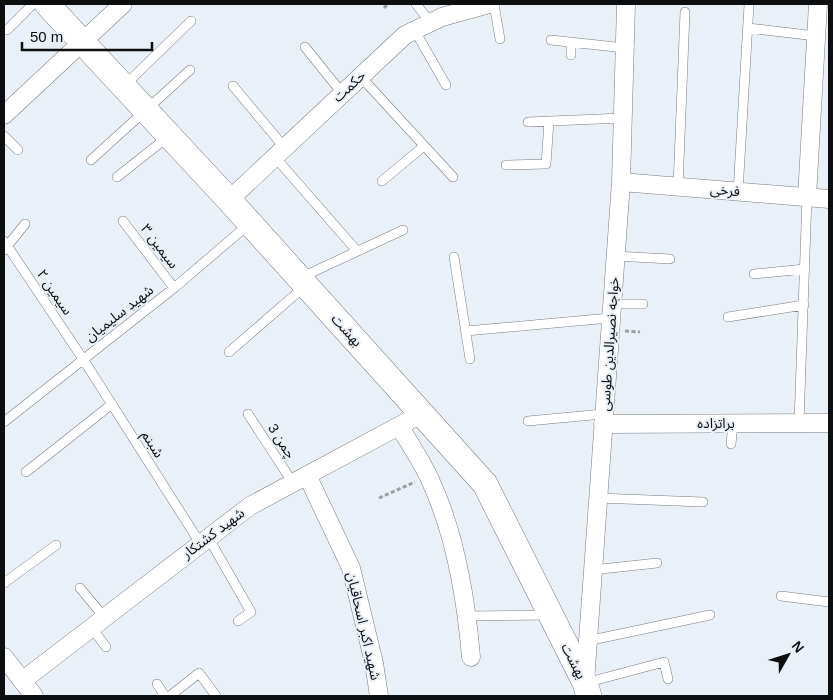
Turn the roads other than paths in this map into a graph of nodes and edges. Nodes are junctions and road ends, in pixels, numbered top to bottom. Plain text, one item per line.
1 (123, 4) edge
2 (416, 4) edge
3 (489, 4) edge
4 (494, 4) edge
5 (626, 4) edge
6 (818, 4) edge
7 (749, 5) dead end
8 (50, 6) edge
9 (685, 12) dead end
10 (191, 21) dead end
11 (431, 23) junction
12 (748, 28) junction
13 (7, 30) dead end
14 (415, 31) junction
15 (816, 36) junction
16 (500, 39) dead end
17 (551, 40) dead end
18 (81, 42) junction
19 (571, 43) junction
20 (305, 47) dead end
21 (625, 48) junction
22 (571, 55) dead end
23 (190, 70) dead end
24 (360, 76) junction
25 (446, 85) dead end
26 (233, 86) dead end
27 (123, 87) junction
28 (342, 93) junction
29 (146, 111) junction
30 (4, 114) edge
31 (623, 118) junction
32 (549, 121) junction
33 (528, 122) dead end
34 (4, 136) edge
35 (169, 136) junction
36 (424, 146) junction
37 (18, 150) dead end
38 (279, 152) junction
39 (91, 160) dead end
40 (506, 165) dead end
41 (452, 177) dead end
42 (117, 178) dead end
43 (382, 182) dead end
44 (621, 182) junction
45 (678, 187) junction
46 (738, 192) junction
47 (808, 197) junction
48 (829, 199) edge
49 (229, 200) junction
50 (123, 221) dead end
51 (25, 224) dead end
52 (249, 224) junction
53 (402, 230) dead end
54 (5, 246) edge
55 (357, 252) junction
56 (454, 256) dead end
57 (615, 256) junction
58 (670, 259) dead end
59 (805, 269) junction
60 (754, 274) dead end
61 (303, 282) junction
62 (174, 288) junction
63 (643, 304) dead end
64 (804, 305) junction
65 (611, 311) junction
66 (728, 317) dead end
67 (466, 331) junction
68 (230, 352) dead end
69 (83, 359) junction
70 (470, 360) dead end
71 (112, 404) junction
72 (423, 413) junction
73 (248, 414) dead end
74 (603, 419) junction
75 (528, 421) dead end
76 (4, 422) edge
77 (829, 423) edge
78 (734, 424) junction
79 (799, 424) junction
80 (399, 426) junction
81 (731, 444) dead end
82 (26, 472) dead end
83 (300, 479) junction
84 (597, 498) junction
85 (703, 502) dead end
86 (204, 540) junction
87 (56, 545) dead end
88 (657, 563) dead end
89 (592, 570) junction
90 (4, 583) edge
91 (80, 588) dead end
92 (781, 596) dead end
93 (829, 602) edge
94 (550, 615) junction
95 (468, 616) junction
96 (710, 616) dead end
97 (238, 621) dead end
98 (98, 622) junction
99 (587, 641) junction
100 (106, 646) dead end
101 (4, 657) edge
102 (471, 657) dead end
103 (668, 679) dead end
104 (158, 684) dead end
105 (30, 692) edge
106 (586, 692) edge
107 (165, 696) edge
108 (170, 696) edge
109 (216, 696) edge
110 (379, 696) edge

1 - 18 street
2 - 11 lane
3 - 11 street, حکمت
4 - 16 lane
5 - 21 street, خواجه نصیرالدین طوسی
6 - 15 street
7 - 12 lane
8 - 13 lane
8 - 18 street, بهشت
9 - 45 lane
10 - 27 lane
11 - 14 street, حکمت
12 - 15 lane
12 - 46 lane
14 - 24 street, حکمت
14 - 25 lane
15 - 47 street
17 - 19 lane
18 - 27 street, بهشت
18 - 30 street
19 - 21 lane
19 - 22 lane
20 - 28 lane
21 - 31 street, خواجه نصیرالدین طوسی
23 - 29 lane
24 - 28 street, حکمت
24 - 36 lane
26 - 38 lane
27 - 29 street, بهشت
28 - 38 street, حکمت
29 - 35 street, بهشت
29 - 39 lane
31 - 32 lane
31 - 44 street, خواجه نصیرالدین طوسی
32 - 33 lane
32 - 40 lane
34 - 37 lane
35 - 42 lane
35 - 49 street, بهشت
36 - 41 lane
36 - 43 lane
38 - 49 street, حکمت
38 - 55 lane
44 - 45 street, فرخی
44 - 57 street, خواجه نصیرالدین طوسی
45 - 46 street, فرخی
46 - 47 street, فرخی
47 - 48 street, فرخی
47 - 59 lane
49 - 52 street, بهشت
50 - 62 lane, سیمین ۳
51 - 54 lane
52 - 61 street, بهشت
52 - 62 lane, شهید سلیمیان
53 - 55 lane
54 - 69 lane, سیمین ۲
55 - 61 lane
56 - 67 lane
57 - 58 lane
57 - 65 street, خواجه نصیرالدین طوسی
59 - 60 lane
59 - 64 lane
61 - 68 lane
61 - 72 street, بهشت
62 - 69 lane, شهید سلیمیان
63 - 65 lane
64 - 66 lane
64 - 79 lane
65 - 67 lane
65 - 74 street, خواجه نصیرالدین طوسی
67 - 70 lane
69 - 71 lane, شبنم
69 - 76 lane, شهید سلیمیان
71 - 82 lane
71 - 86 lane, شبنم
72 - 80 street, شهید کشتکار
72 - 94 street, بهشت
73 - 83 lane, چمن 3
74 - 75 lane
74 - 78 street, براتزاده
74 - 84 street, خواجه نصیرالدین طوسی
77 - 79 street, براتزاده
78 - 79 street, براتزاده
78 - 81 lane
80 - 83 street, شهید کشتکار
80 - 95 street
83 - 86 street, شهید کشتکار
83 - 110 street, شهید اکبر اسحاقیان
84 - 85 lane
84 - 89 street, خواجه نصیرالدین طوسی
86 - 97 lane, شبنم
86 - 98 street, شهید کشتکار
87 - 90 lane
88 - 89 lane
89 - 99 street, خواجه نصیرالدین طوسی
91 - 98 lane
92 - 93 lane
94 - 95 lane
94 - 106 street, بهشت
95 - 102 street
96 - 99 lane
98 - 100 lane
98 - 105 street, شهید کشتکار
99 - 106 street, خواجه نصیرالدین طوسی
101 - 105 street
103 - 106 lane
104 - 107 lane
108 - 109 lane

